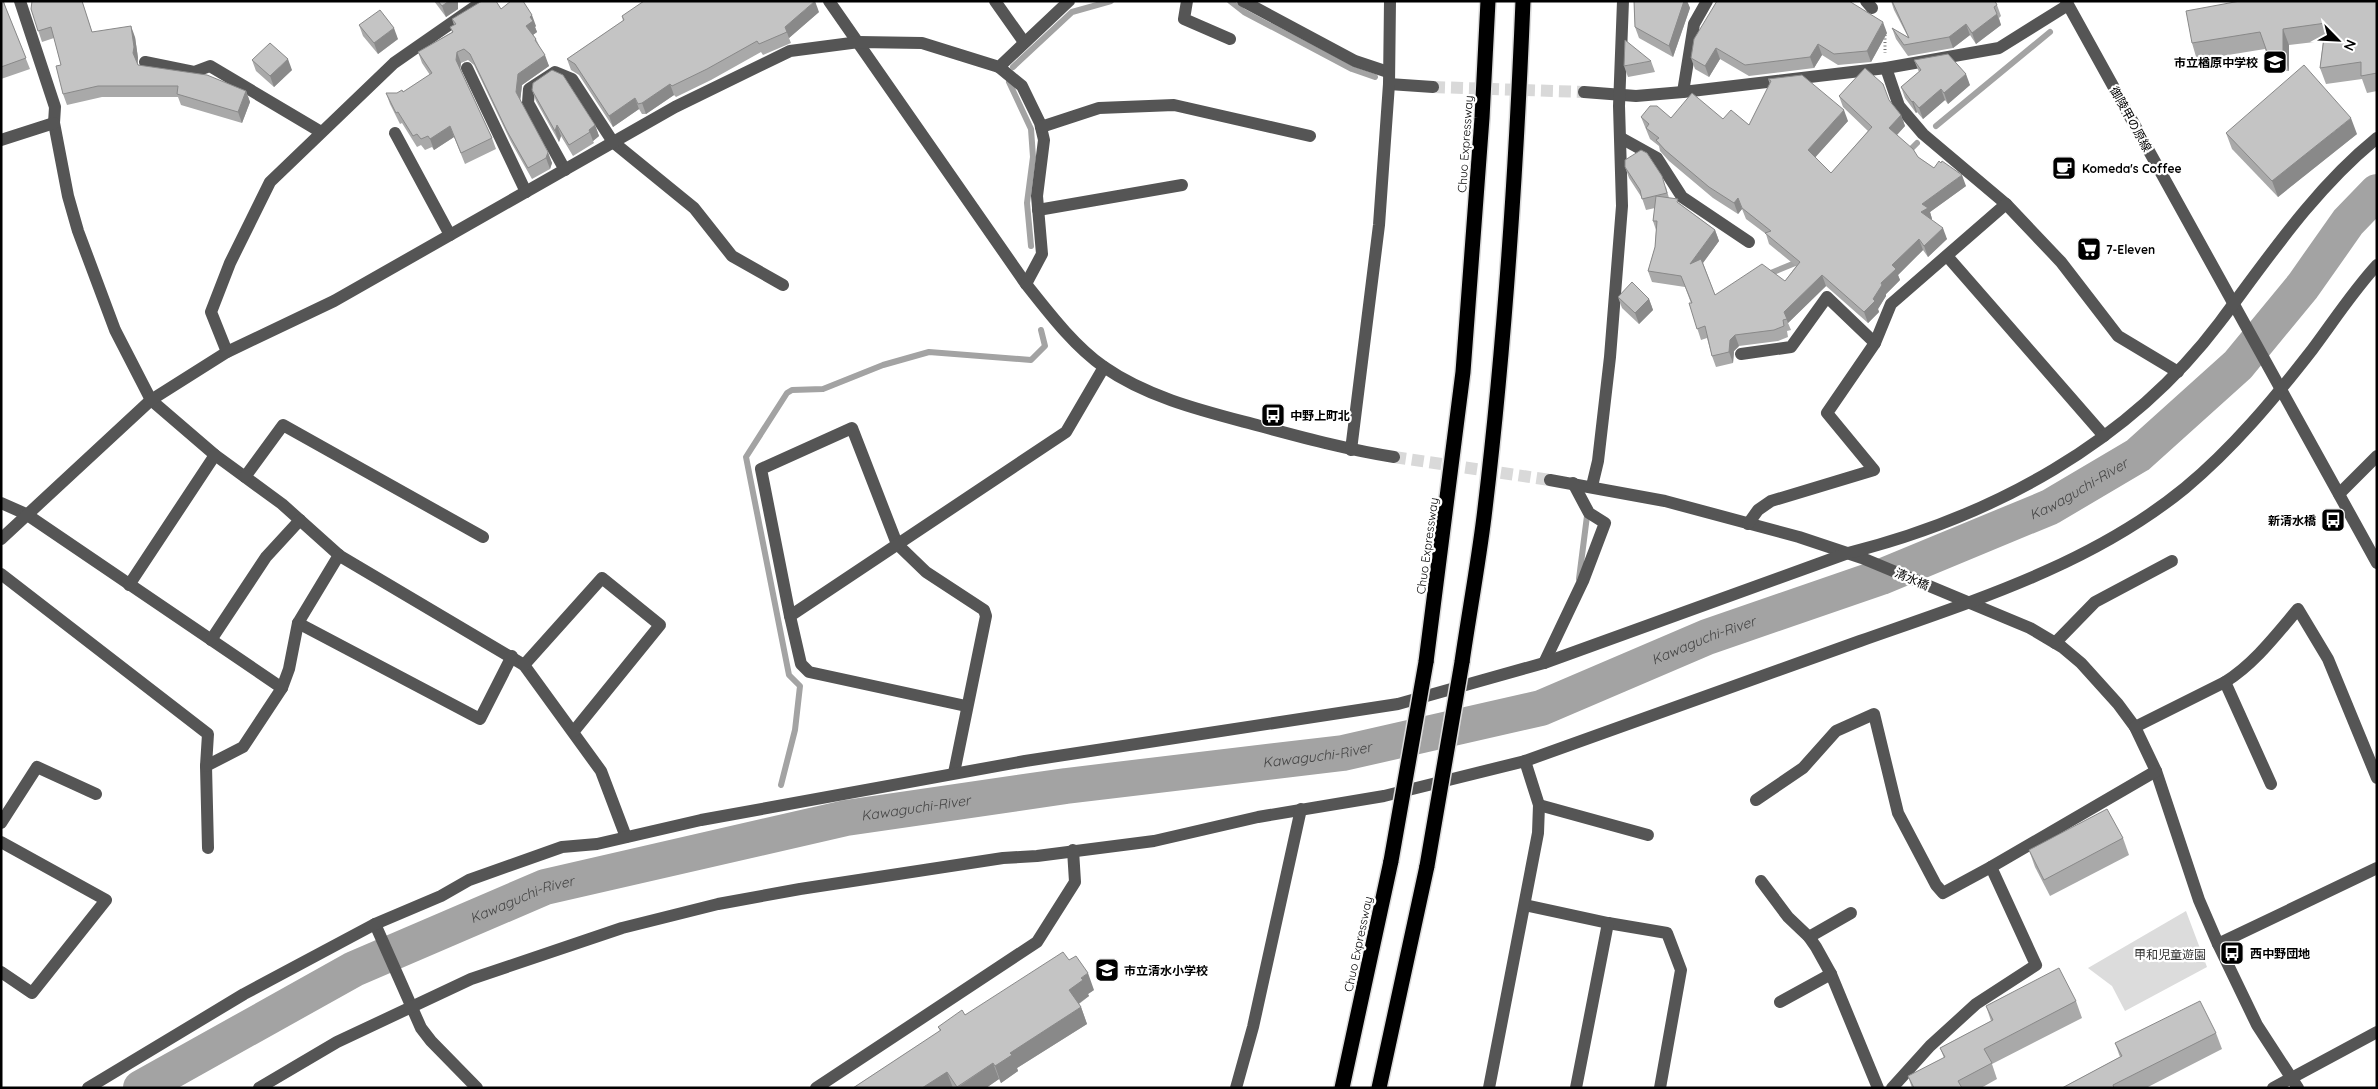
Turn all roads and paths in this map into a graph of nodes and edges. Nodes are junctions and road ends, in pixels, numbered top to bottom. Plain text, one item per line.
1 (20, 1) edge
2 (483, 1) edge
3 (995, 1) edge
4 (1069, 1) edge
5 (1187, 1) edge
6 (1243, 1) edge
7 (1390, 1) edge
8 (1488, 1) edge
9 (1523, 1) edge
10 (1623, 1) edge
11 (1707, 1) edge
12 (835, 3) edge
13 (2067, 3) edge
14 (1869, 5) edge
15 (1230, 39) dead end
16 (859, 42) junction
17 (1024, 42) junction
18 (144, 62) dead end
19 (999, 67) junction
20 (467, 68) dead end
21 (1886, 68) junction
22 (1388, 78) junction
23 (1433, 87) tunnel mouth
24 (1584, 92) tunnel mouth
25 (1683, 92) junction
26 (1619, 95) junction
27 (54, 123) junction
28 (1040, 128) junction
29 (321, 132) junction
30 (395, 133) dead end
31 (1310, 136) dead end
32 (1621, 138) junction
33 (2377, 138) edge
34 (1, 140) edge
35 (613, 142) junction
36 (565, 170) junction
37 (1182, 185) dead end
38 (526, 192) junction
39 (2006, 204) junction
40 (1038, 210) junction
41 (450, 235) junction
42 (1749, 242) dead end
43 (1948, 256) junction
44 (2377, 265) edge
45 (1026, 284) junction
46 (783, 285) dead end
47 (2233, 304) junction
48 (1875, 343) junction
49 (227, 352) junction
50 (1741, 354) dead end
51 (1104, 367) junction
52 (2178, 372) junction
53 (2278, 385) junction
54 (150, 400) junction
55 (2104, 436) junction
56 (1351, 450) junction
57 (215, 455) junction
58 (2377, 456) edge
59 (1394, 457) tunnel mouth
60 (245, 477) junction
61 (1550, 480) tunnel mouth
62 (1574, 483) junction
63 (1592, 486) junction
64 (2338, 494) junction
65 (1, 503) edge
66 (26, 514) junction
67 (300, 520) junction
68 (1748, 524) junction
69 (483, 537) dead end
70 (1, 539) edge
71 (897, 544) junction
72 (1848, 553) junction
73 (339, 555) junction
74 (2172, 561) dead end
75 (2377, 563) edge
76 (1, 574) edge
77 (129, 585) junction
78 (1965, 601) junction
79 (790, 616) junction
80 (298, 623) junction
81 (211, 640) junction
82 (2055, 643) junction
83 (512, 656) junction
84 (1544, 663) junction
85 (524, 665) junction
86 (2225, 682) junction
87 (282, 688) junction
88 (966, 706) junction
89 (2135, 727) junction
90 (574, 731) junction
91 (1525, 761) junction
92 (206, 766) junction
93 (2156, 772) junction
94 (954, 773) junction
95 (2377, 778) edge
96 (2271, 784) dead end
97 (96, 794) dead end
98 (1756, 800) dead end
99 (1539, 805) junction
100 (1301, 809) junction
101 (1, 823) edge
102 (1648, 834) dead end
103 (626, 837) junction
104 (1, 842) edge
105 (208, 848) dead end
106 (1073, 850) junction
107 (1990, 867) junction
108 (2377, 868) edge
109 (1761, 881) dead end
110 (1524, 905) junction
111 (1851, 914) dead end
112 (1608, 924) junction
113 (376, 927) junction
114 (1809, 937) junction
115 (2218, 944) junction
116 (1, 972) edge
117 (1831, 974) junction
118 (1780, 1002) dead end
119 (411, 1003) junction
120 (2377, 1032) edge
121 (2295, 1083) edge
122 (88, 1088) edge
123 (260, 1088) edge
124 (477, 1088) edge
125 (816, 1088) edge
126 (1236, 1088) edge
127 (1342, 1088) edge
128 (1379, 1088) edge
129 (1489, 1088) edge
130 (1576, 1088) edge
131 (1660, 1088) edge
132 (1878, 1088) edge
133 (1892, 1088) edge
134 (2274, 1088) edge

1 - 27 street
2 - 29 street
3 - 17 street
4 - 17 street
5 - 15 street
6 - 22 street
7 - 22 street
8 - 127 highway, Chuo Expressway, bridge
9 - 128 highway, bridge
10 - 26 street
11 - 25 street
12 - 16 street
13 - 21 street
13 - 47 street, 御陵甲の原線
14 - 21 path
16 - 19 street
16 - 35 street
16 - 45 street
17 - 19 street
18 - 29 street
19 - 28 street
20 - 38 street
21 - 25 street
21 - 39 street
22 - 23 street
22 - 56 street
24 - 26 street
25 - 26 street
26 - 32 street
27 - 34 street
27 - 54 street
28 - 31 street
28 - 40 street
29 - 49 street
30 - 41 street
32 - 42 street
32 - 63 street
33 - 47 street
35 - 36 street
35 - 36 street
35 - 46 street
36 - 38 street
37 - 40 street
38 - 41 street
39 - 43 street
39 - 52 street
40 - 45 street
41 - 49 street
43 - 48 street
43 - 55 street
44 - 53 street
45 - 51 street
47 - 52 street
47 - 53 street, 御陵甲の原線
48 - 50 street
48 - 68 street
49 - 54 street
51 - 56 street
51 - 71 street
52 - 55 street
53 - 64 street
53 - 78 street
54 - 57 street
54 - 66 street
55 - 72 street
56 - 59 street
57 - 60 street
57 - 77 street
58 - 64 street
60 - 67 street
60 - 69 street
61 - 62 street, 清水橋
62 - 63 street, 清水橋
62 - 84 street
63 - 68 street, 清水橋
64 - 75 street
65 - 66 street
66 - 70 street
66 - 77 street
67 - 73 street
67 - 81 street
68 - 72 street, 清水橋
71 - 79 street
71 - 79 street
71 - 88 street
72 - 78 street, 清水橋
72 - 84 street
73 - 80 street
73 - 83 street
74 - 82 street
76 - 92 street
77 - 81 street
78 - 82 street, 清水橋
78 - 91 street
79 - 88 street
80 - 83 street
80 - 87 street
81 - 87 street
82 - 89 street, 清水橋
83 - 85 street
84 - 94 street
85 - 90 street
85 - 90 street
86 - 89 street
86 - 95 street
86 - 96 street
87 - 92 street
88 - 94 street
89 - 93 street, 清水橋
90 - 103 street
91 - 99 street
91 - 100 street
92 - 105 street
93 - 107 street
93 - 115 street, 清水橋
94 - 103 street
97 - 101 street
98 - 107 street
99 - 102 street
99 - 110 street
100 - 106 street
100 - 126 street
103 - 113 street
104 - 116 street
106 - 119 street
106 - 125 street
107 - 133 street
108 - 115 street
109 - 114 street
110 - 112 street
110 - 129 street
111 - 114 street
112 - 130 street
112 - 131 street
113 - 119 street
113 - 122 street
114 - 117 street
115 - 121 street, 清水橋
117 - 118 street
117 - 132 street
119 - 123 street
119 - 124 street
120 - 121 street
121 - 134 street

